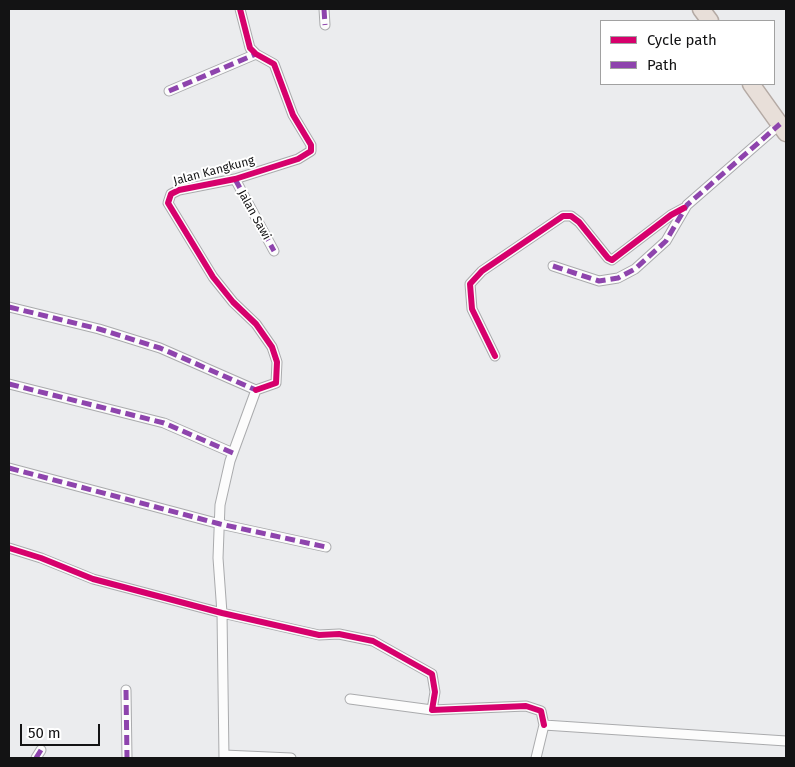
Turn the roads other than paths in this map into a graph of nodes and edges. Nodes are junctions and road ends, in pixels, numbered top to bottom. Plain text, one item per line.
1 (240, 9) edge
2 (324, 9) edge
3 (701, 9) edge
4 (709, 20) edge
5 (325, 25) dead end
6 (256, 54) junction
7 (752, 85) edge
8 (169, 91) dead end
9 (783, 129) edge
10 (235, 179) junction
11 (684, 208) junction
12 (274, 251) dead end
13 (553, 266) dead end
14 (9, 307) edge
15 (495, 356) dead end
16 (9, 384) edge
17 (256, 390) junction
18 (233, 453) junction
19 (9, 468) edge
20 (220, 524) junction
21 (326, 547) dead end
22 (9, 548) edge
23 (222, 613) junction
24 (126, 690) dead end
25 (350, 699) dead end
26 (432, 710) junction
27 (544, 725) junction
28 (786, 741) edge
29 (224, 757) edge
30 (127, 758) edge
31 (291, 758) edge
32 (536, 758) edge

1 - 6 street, Jalan Kangkung
2 - 5 street
3 - 4 highway
6 - 8 street
6 - 10 street, Jalan Kangkung
7 - 9 highway
9 - 11 street
10 - 12 street, Jalan Sawi
10 - 17 street, Jalan Kangkung
11 - 13 street
11 - 15 street
14 - 17 street
16 - 18 street
17 - 18 street
18 - 20 street
19 - 20 street
20 - 21 street
20 - 23 street
22 - 23 street
23 - 26 street
23 - 29 street
24 - 30 street
25 - 26 street
26 - 27 street
27 - 28 street
27 - 32 street
29 - 31 street

